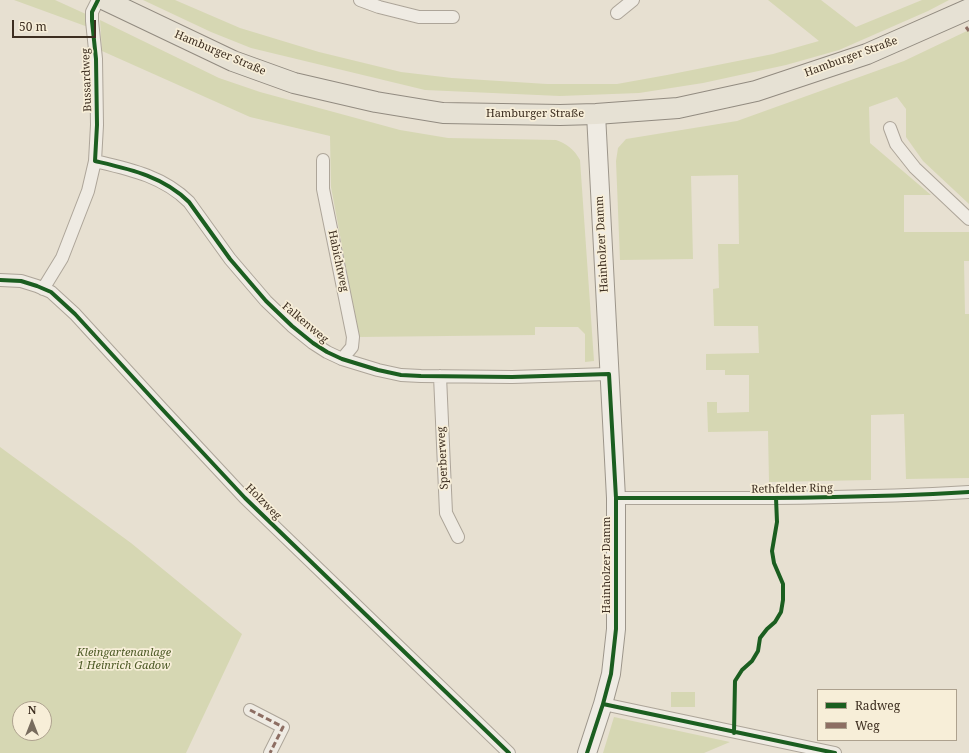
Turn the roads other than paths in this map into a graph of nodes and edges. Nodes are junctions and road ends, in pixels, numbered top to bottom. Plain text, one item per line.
1 (98, 0) edge
2 (105, 0) edge
3 (360, 0) edge
4 (633, 0) edge
5 (969, 9) edge
6 (618, 13) dead end
7 (453, 17) dead end
8 (596, 114) junction
9 (890, 128) dead end
10 (323, 160) dead end
11 (95, 161) junction
12 (969, 219) edge
13 (0, 280) edge
14 (43, 288) junction
15 (342, 359) junction
16 (609, 374) junction
17 (440, 376) junction
18 (969, 492) edge
19 (616, 498) junction
20 (458, 537) dead end
21 (603, 704) junction
22 (250, 710) dead end
23 (270, 753) edge
24 (509, 753) edge
25 (587, 753) edge
26 (835, 753) edge

1 - 11 street, Bussardweg
2 - 8 main road, Hamburger Straße
3 - 7 street
4 - 6 street
5 - 8 main road, Hamburger Straße
8 - 16 street, Hainholzer Damm
9 - 12 street
10 - 15 street, Habichtweg
11 - 14 street, Bussardweg
11 - 15 street, Falkenweg
13 - 14 street, Holzweg
14 - 24 street, Holzweg
15 - 17 street, Falkenweg
16 - 17 street, Falkenweg
16 - 19 street, Hainholzer Damm
17 - 20 street, Sperberweg
18 - 19 street, Rethfelder Ring
19 - 21 street, Hainholzer Damm
21 - 25 street, Hainholzer Damm
21 - 26 street
22 - 23 street

